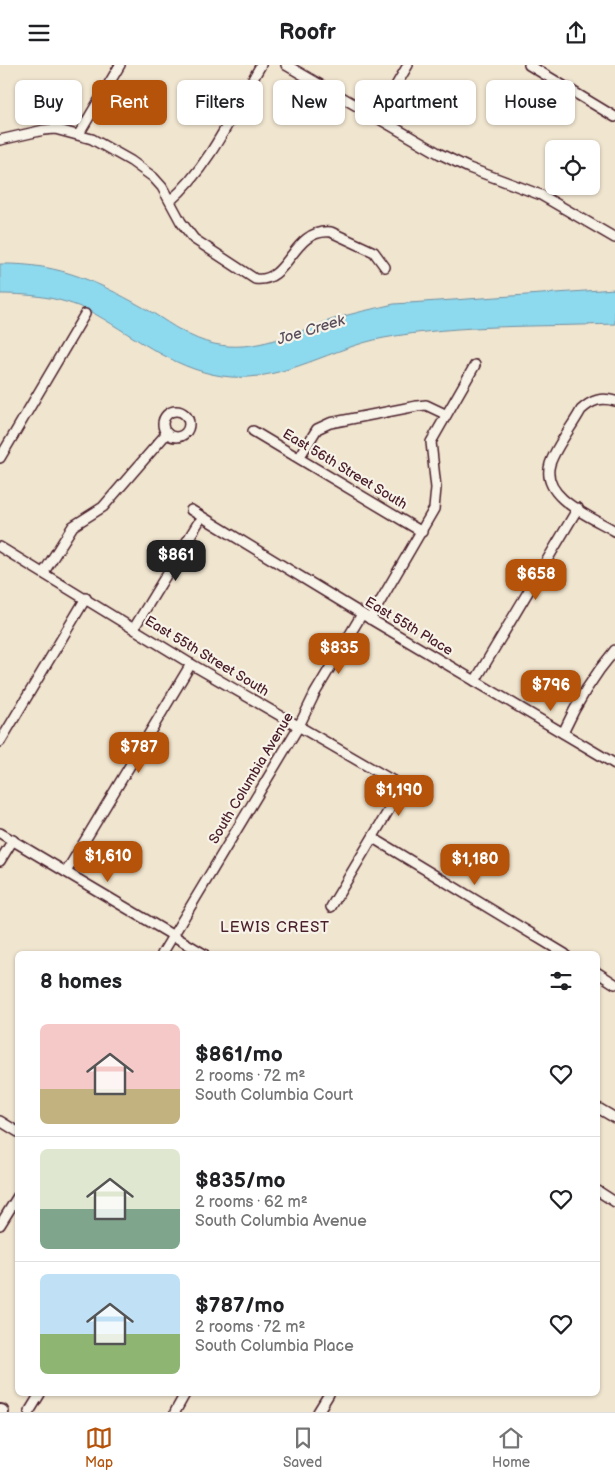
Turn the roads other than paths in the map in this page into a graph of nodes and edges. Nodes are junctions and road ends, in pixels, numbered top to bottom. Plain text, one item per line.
1 (120, 65) edge
2 (261, 65) edge
3 (286, 65) edge
4 (408, 65) edge
5 (529, 65) edge
6 (399, 80) edge
7 (355, 105) edge
8 (615, 117) edge
9 (389, 125) edge
10 (79, 134) junction
11 (0, 140) edge
12 (170, 201) junction
13 (615, 238) edge
14 (385, 267) dead end
15 (85, 315) dead end
16 (475, 365) dead end
17 (611, 400) edge
18 (445, 414) junction
19 (253, 431) dead end
20 (167, 433) dead end
21 (0, 458) edge
22 (299, 458) junction
23 (578, 508) junction
24 (191, 510) dead end
25 (198, 523) dead end
26 (615, 531) edge
27 (422, 532) junction
28 (0, 547) edge
29 (44, 573) junction
30 (86, 598) junction
31 (362, 614) junction
32 (370, 619) junction
33 (134, 628) junction
34 (615, 650) edge
35 (191, 664) junction
36 (475, 681) junction
37 (299, 726) junction
38 (564, 733) junction
39 (0, 742) edge
40 (615, 763) edge
41 (0, 833) edge
42 (372, 838) junction
43 (13, 840) junction
44 (0, 861) edge
45 (66, 872) junction
46 (331, 907) dead end
47 (173, 935) junction
48 (164, 951) edge
49 (199, 951) edge
50 (560, 951) edge
51 (600, 974) edge
52 (615, 984) edge
53 (600, 1109) edge
54 (615, 1118) edge
55 (0, 1121) edge
56 (15, 1129) edge
57 (600, 1192) edge
58 (15, 1201) edge
59 (615, 1202) edge
60 (0, 1225) edge
61 (39, 1396) edge
62 (184, 1396) edge
63 (328, 1396) edge
64 (29, 1412) edge
65 (175, 1412) edge
66 (318, 1412) edge

1 - 10 street
2 - 12 street
3 - 7 street
4 - 6 street
5 - 8 street
9 - 13 street
10 - 11 street
10 - 12 street
12 - 14 street
15 - 21 street
16 - 18 street
17 - 23 street
18 - 22 street
18 - 27 street
19 - 22 street, East 56th Street South
20 - 29 street
22 - 27 street, East 56th Street South
23 - 26 street
23 - 36 street
24 - 31 street, East 55th Place
25 - 33 street
27 - 32 street
28 - 29 street, East 55th Street South
29 - 30 street, East 55th Street South
30 - 33 street, East 55th Street South
30 - 39 street
31 - 32 street, East 55th Place
31 - 37 street, South Columbia Avenue
32 - 36 street, East 55th Place
33 - 35 street, East 55th Street South
34 - 38 street
35 - 37 street, East 55th Street South
35 - 45 street
36 - 38 street, East 55th Place
37 - 42 street, East 55th Street South
37 - 47 street, South Columbia Avenue
38 - 40 street, East 55th Place
41 - 43 street
42 - 46 street
42 - 50 street
43 - 44 street
43 - 45 street
45 - 47 street
47 - 48 street, South Columbia Avenue
47 - 49 street
51 - 52 street
53 - 54 street
55 - 56 street
57 - 59 street
58 - 60 street
61 - 64 street
62 - 65 street
63 - 66 street

